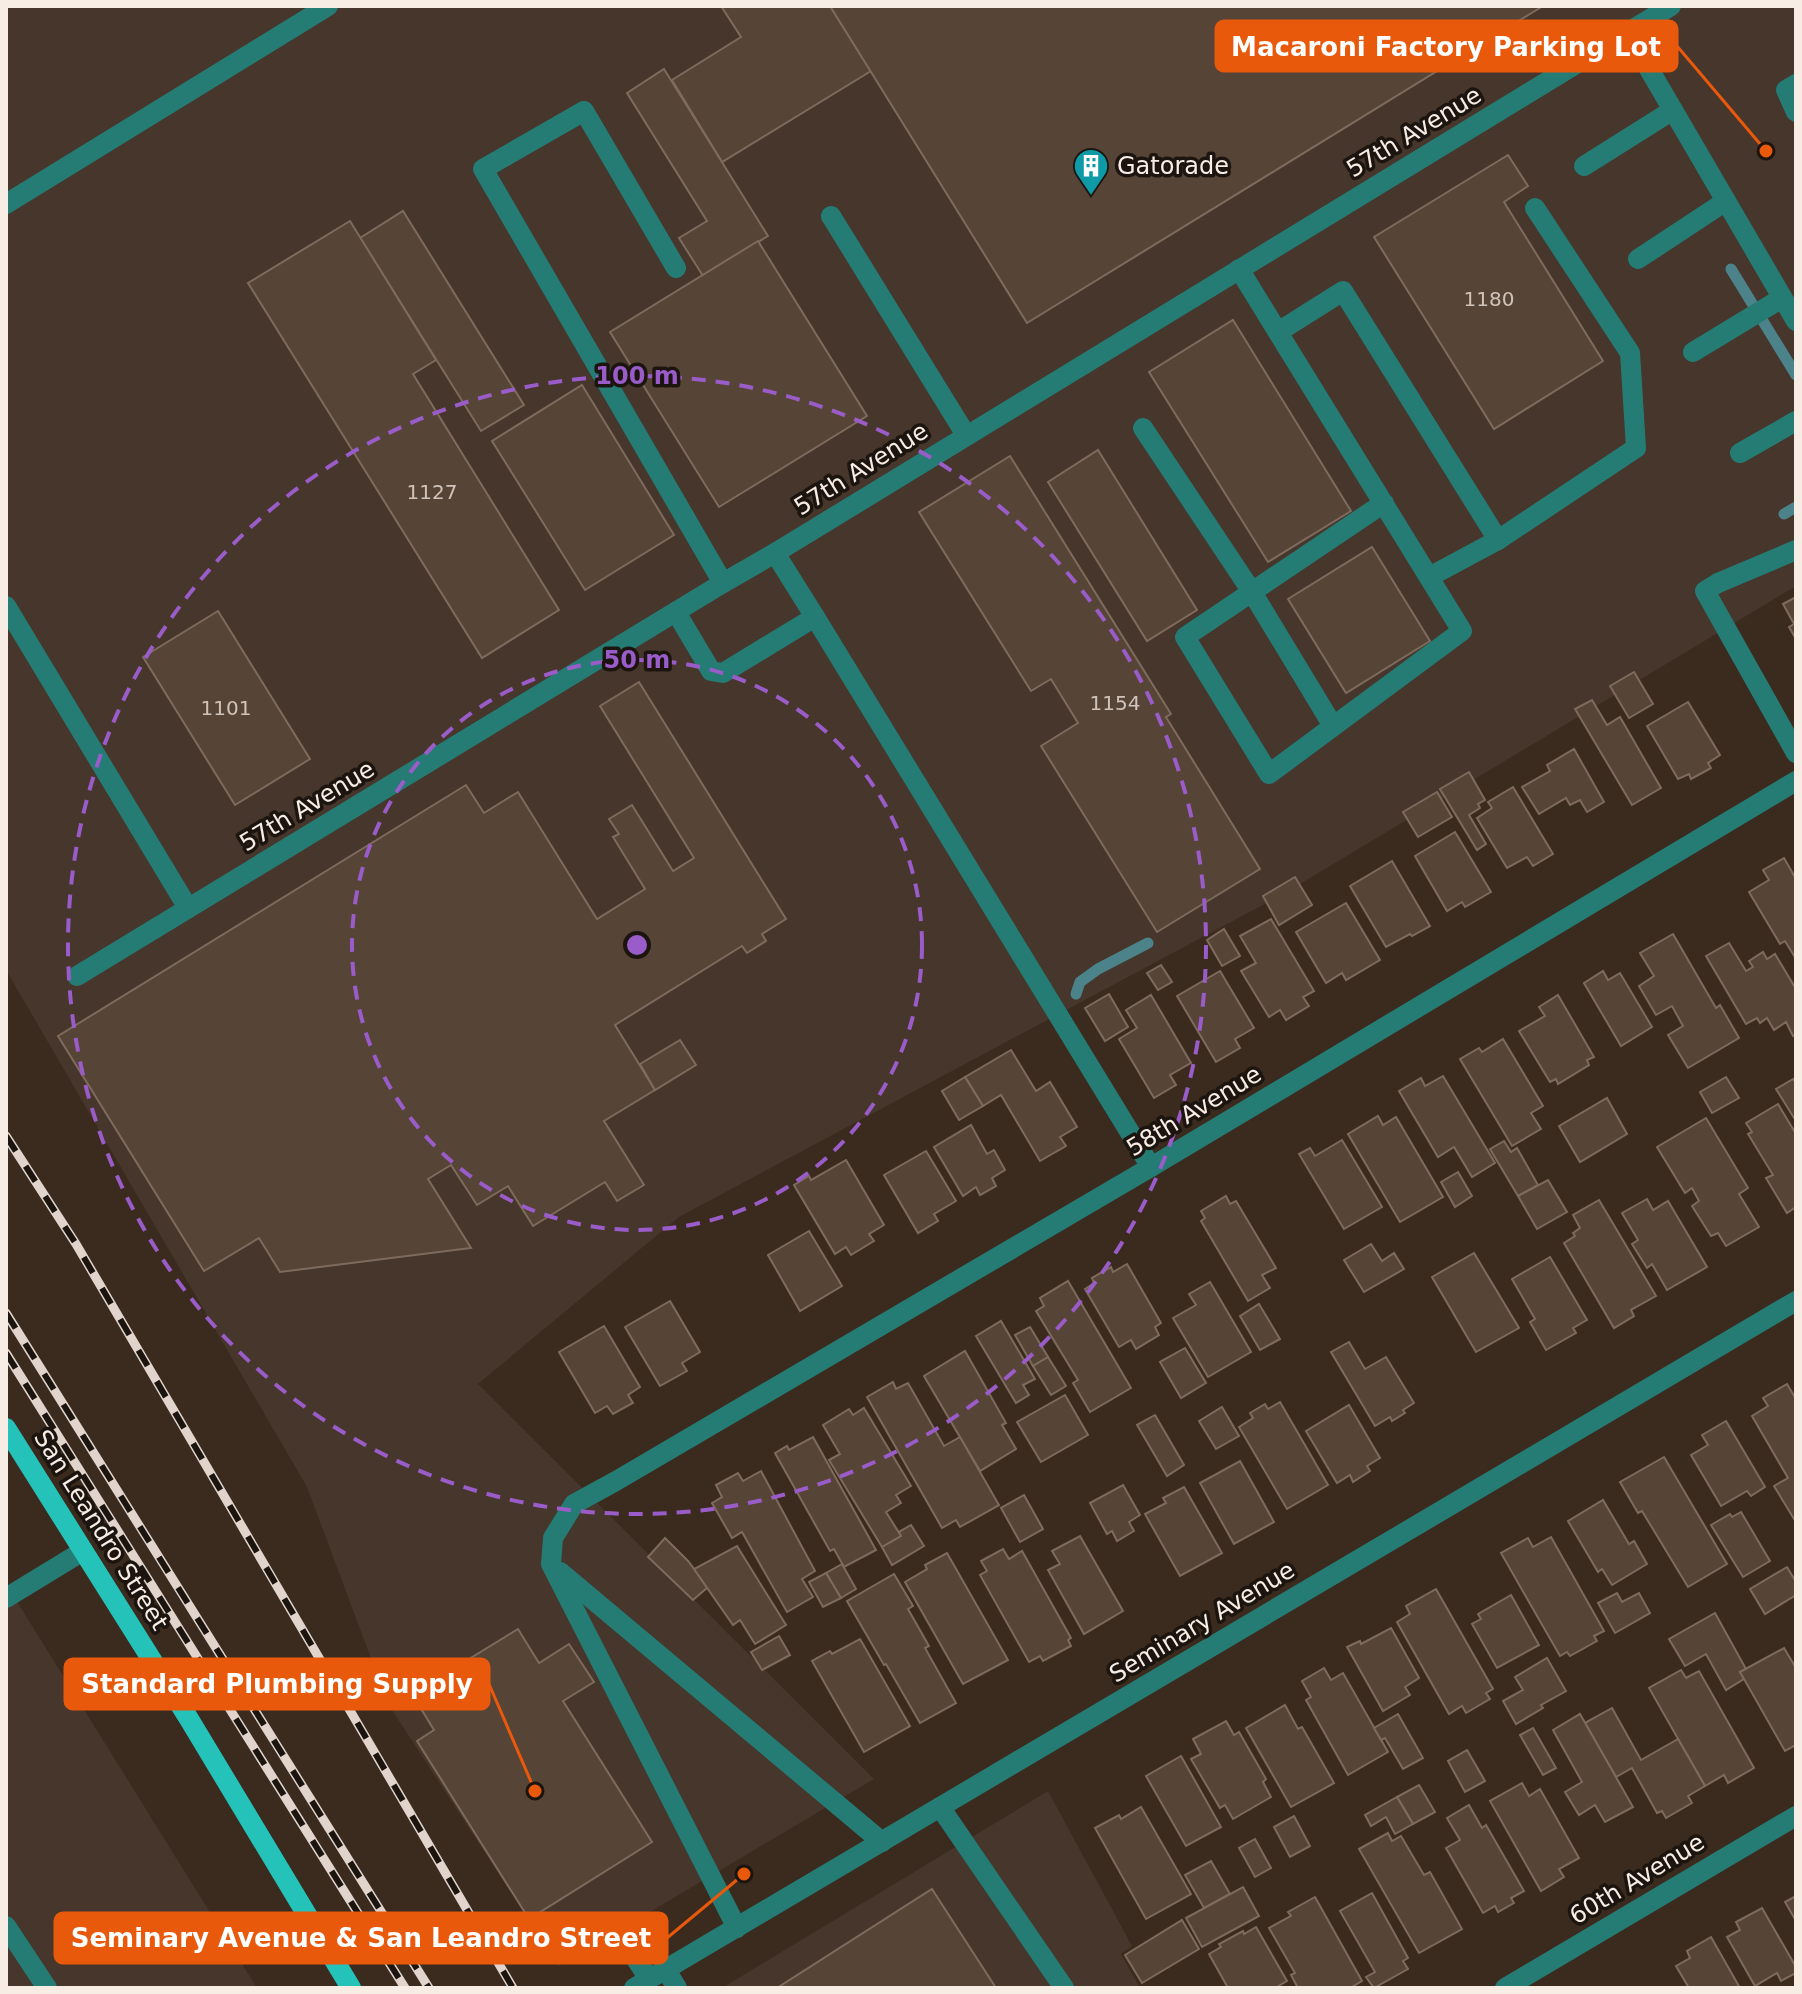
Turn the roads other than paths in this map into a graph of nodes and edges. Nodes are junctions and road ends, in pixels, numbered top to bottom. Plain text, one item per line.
1 (328, 6) edge
2 (1671, 6) edge
3 (1628, 33) junction
4 (1796, 84) edge
5 (1673, 110) junction
6 (1796, 112) edge
7 (1584, 166) dead end
8 (1726, 201) junction
9 (6, 204) edge
10 (1535, 208) dead end
11 (831, 216) dead end
12 (1638, 259) dead end
13 (676, 268) dead end
14 (1239, 269) junction
15 (1782, 298) junction
16 (1796, 321) edge
17 (1278, 332) junction
18 (1693, 352) dead end
19 (1796, 421) edge
20 (1143, 428) dead end
21 (966, 435) junction
22 (1740, 453) dead end
23 (1384, 503) junction
24 (1498, 540) junction
25 (1796, 550) edge
26 (775, 553) junction
27 (1429, 577) junction
28 (723, 583) junction
29 (1252, 592) junction
30 (6, 606) edge
31 (676, 612) junction
32 (815, 617) junction
33 (1333, 726) junction
34 (1796, 753) edge
35 (1796, 781) edge
36 (188, 908) junction
37 (77, 976) dead end
38 (1151, 1167) junction
39 (1796, 1301) edge
40 (6, 1428) edge
41 (83, 1551) junction
42 (551, 1564) junction
43 (6, 1598) edge
44 (940, 1807) junction
45 (1796, 1816) edge
46 (882, 1842) junction
47 (613, 1923) dead end
48 (6, 1926) edge
49 (737, 1928) junction
50 (650, 1979) edge
51 (47, 1988) edge
52 (351, 1988) edge
53 (677, 1988) edge
54 (1064, 1988) edge
55 (1505, 1988) edge

1 - 9 street
2 - 3 street, 57th Avenue
3 - 5 street
3 - 14 street, 57th Avenue
4 - 6 street
5 - 7 street
5 - 8 street
8 - 12 street
8 - 15 street
10 - 24 street
11 - 21 street
13 - 28 street
14 - 17 street
14 - 21 street, 57th Avenue
15 - 16 street
15 - 18 street
17 - 23 street
17 - 24 street
19 - 22 street
20 - 29 street
21 - 26 street, 57th Avenue
23 - 27 street
23 - 29 street
24 - 27 street
25 - 34 street
26 - 28 street, 57th Avenue
26 - 32 street
27 - 33 street
28 - 31 street, 57th Avenue
29 - 33 street
29 - 33 street
30 - 36 street
31 - 32 street
31 - 36 street, 57th Avenue
32 - 38 street
35 - 38 street, 58th Avenue
36 - 37 street, 57th Avenue
38 - 42 street, 58th Avenue
39 - 44 street, Seminary Avenue
40 - 41 main road, San Leandro Street
41 - 43 street
41 - 52 main road, San Leandro Street
42 - 46 street
42 - 49 street
44 - 46 street, Seminary Avenue
44 - 54 street
45 - 55 street, 60th Avenue
46 - 49 street, Seminary Avenue
47 - 50 street
48 - 51 street
49 - 50 street, Seminary Avenue
50 - 53 street

